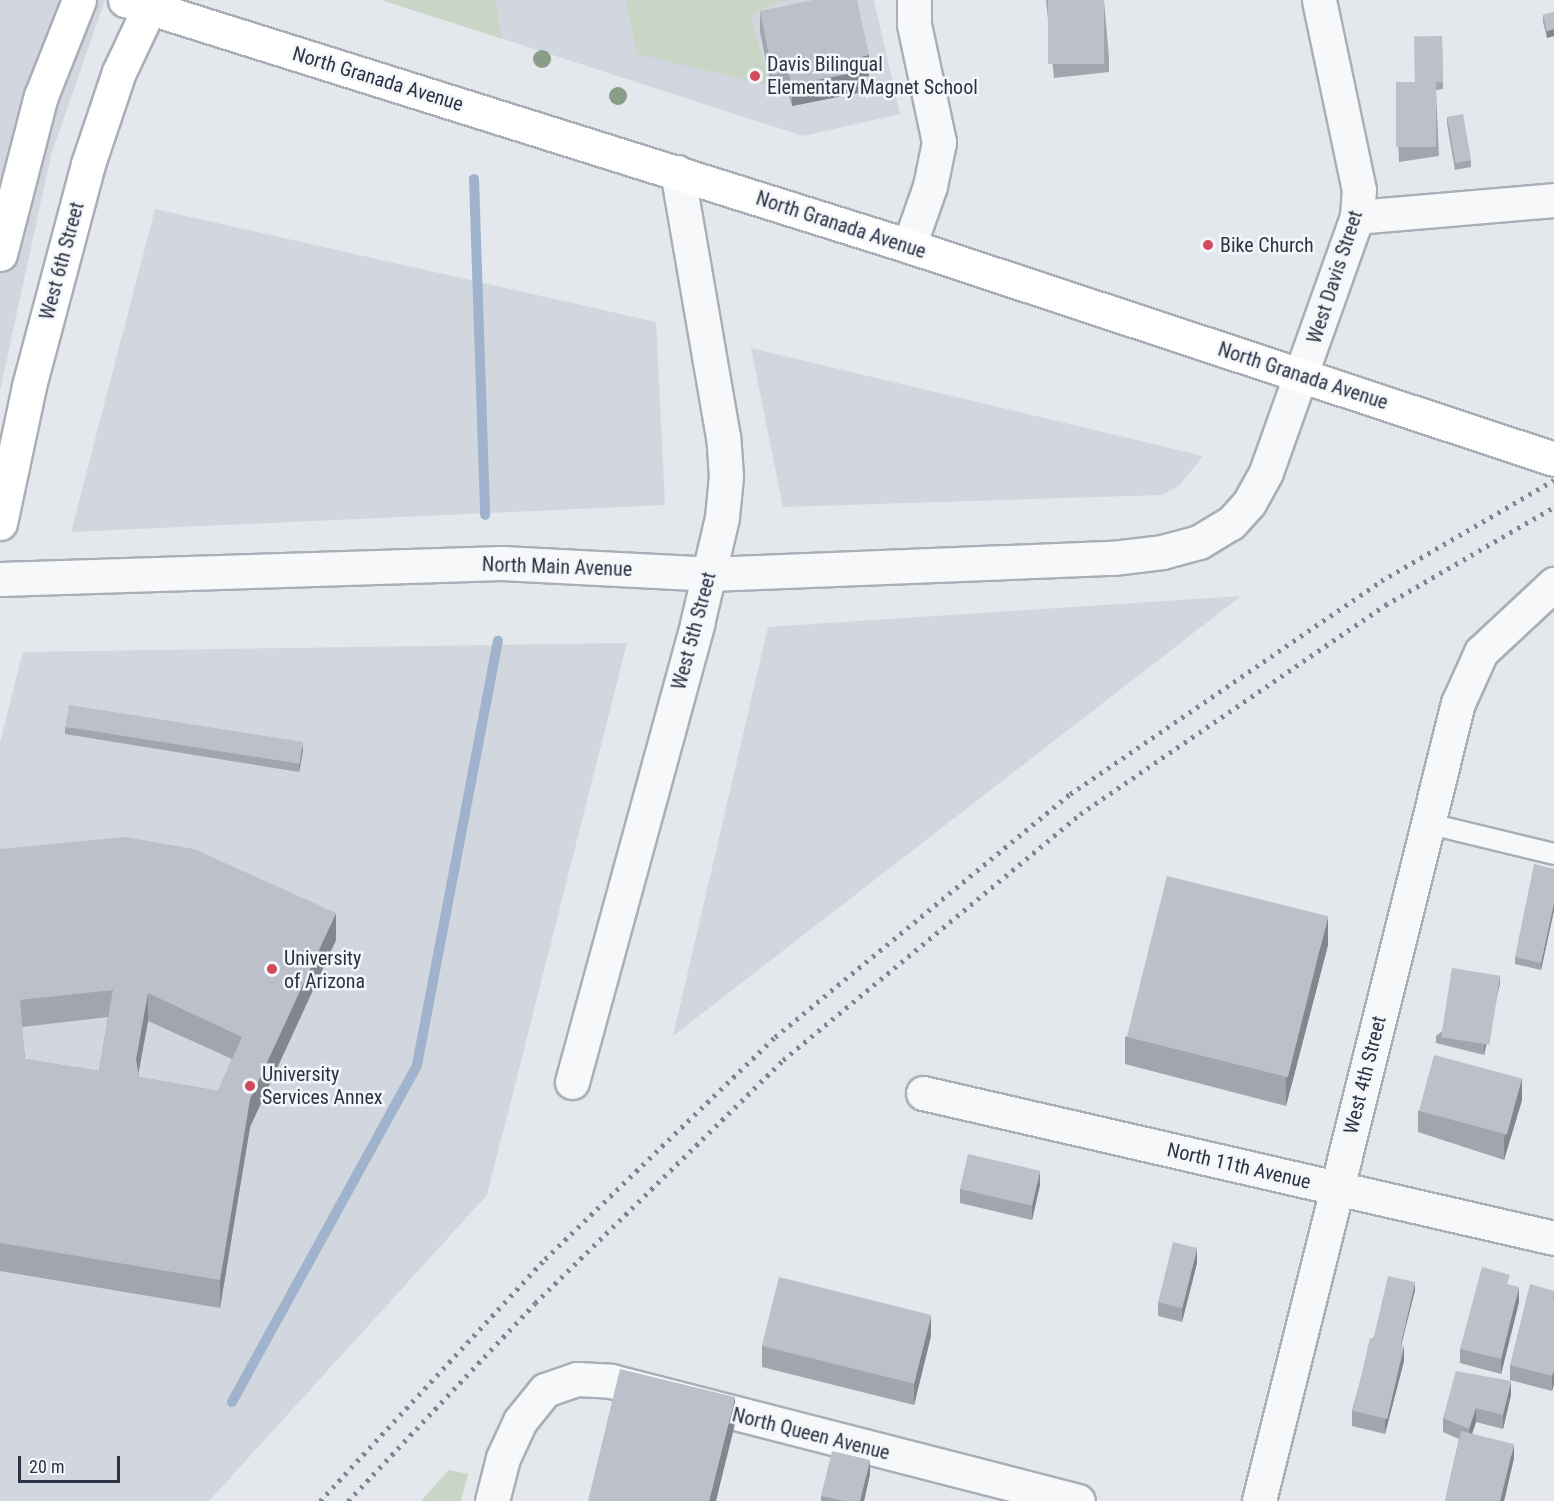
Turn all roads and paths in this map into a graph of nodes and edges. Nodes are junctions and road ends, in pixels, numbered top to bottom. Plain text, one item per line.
1 (79, 0) edge
2 (914, 0) edge
3 (1319, 0) edge
4 (143, 2) edge
5 (676, 172) junction
6 (1554, 200) edge
7 (1357, 217) junction
8 (909, 246) junction
9 (0, 254) edge
10 (1302, 375) junction
11 (1554, 459) edge
12 (0, 523) edge
13 (1113, 558) joint
14 (709, 574) junction
15 (0, 579) edge
16 (1554, 584) edge
17 (1554, 615) edge
18 (1481, 652) junction
19 (1426, 823) junction
20 (1554, 854) edge
21 (572, 1082) dead end
22 (923, 1093) dead end
23 (1337, 1189) junction
24 (1554, 1238) edge
25 (492, 1501) edge
26 (1078, 1501) edge
27 (1259, 1501) edge

1 - 9 main road
2 - 8 street
3 - 7 street, West Davis Street
4 - 5 main road, North Granada Avenue
4 - 12 main road, West 6th Street
5 - 8 main road, North Granada Avenue
5 - 14 street, West 5th Street
6 - 7 street
7 - 10 street, West Davis Street
8 - 10 main road, North Granada Avenue
10 - 11 main road, North Granada Avenue
10 - 13 street, West Davis Street
13 - 14 street, North Main Avenue
14 - 15 street, North Main Avenue
14 - 21 street, West 5th Street
16 - 18 street, West 4th Street
17 - 18 street
18 - 19 street, West 4th Street
19 - 20 lane
19 - 23 street, West 4th Street
22 - 23 street, North 11th Avenue
23 - 24 street, North 11th Avenue
23 - 27 street, West 4th Street
25 - 26 street, North Queen Avenue

